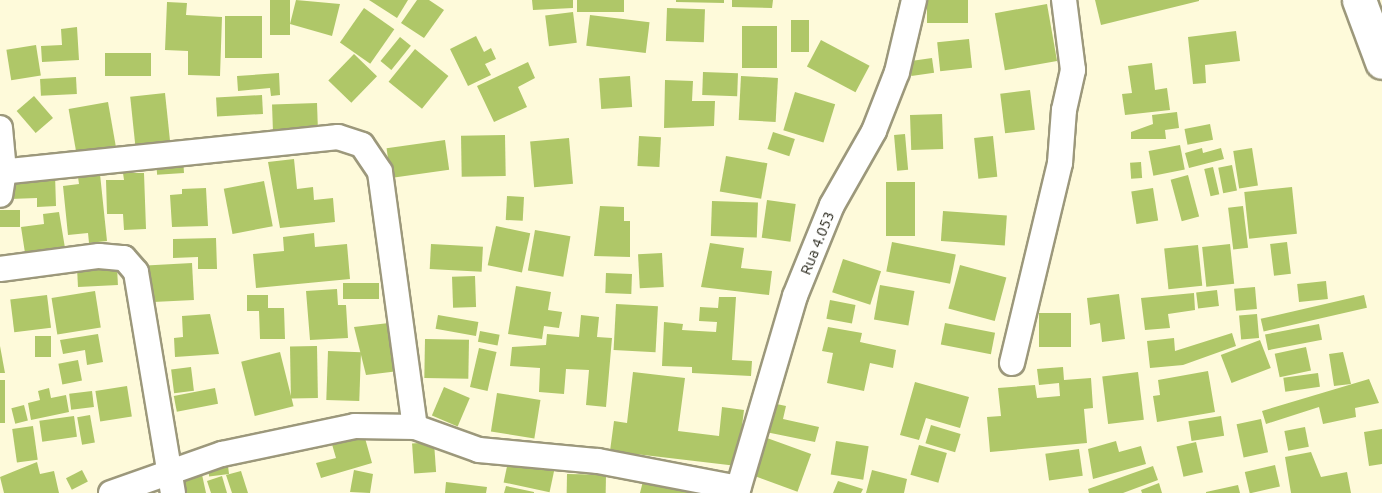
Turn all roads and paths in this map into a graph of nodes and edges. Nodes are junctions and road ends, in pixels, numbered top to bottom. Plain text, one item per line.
1 (914, 0) edge
2 (1064, 0) edge
3 (1359, 0) edge
4 (1382, 62) edge
5 (0, 128) edge
6 (2, 171) edge
7 (0, 195) edge
8 (0, 269) edge
9 (1012, 363) dead end
10 (415, 427) junction
11 (171, 482) edge
12 (737, 490) edge
13 (111, 493) edge

1 - 12 street, Rua 4.053
2 - 9 street
3 - 4 main road
5 - 6 street
6 - 7 street
6 - 10 street
8 - 11 street
10 - 11 street
10 - 12 street
11 - 13 street

